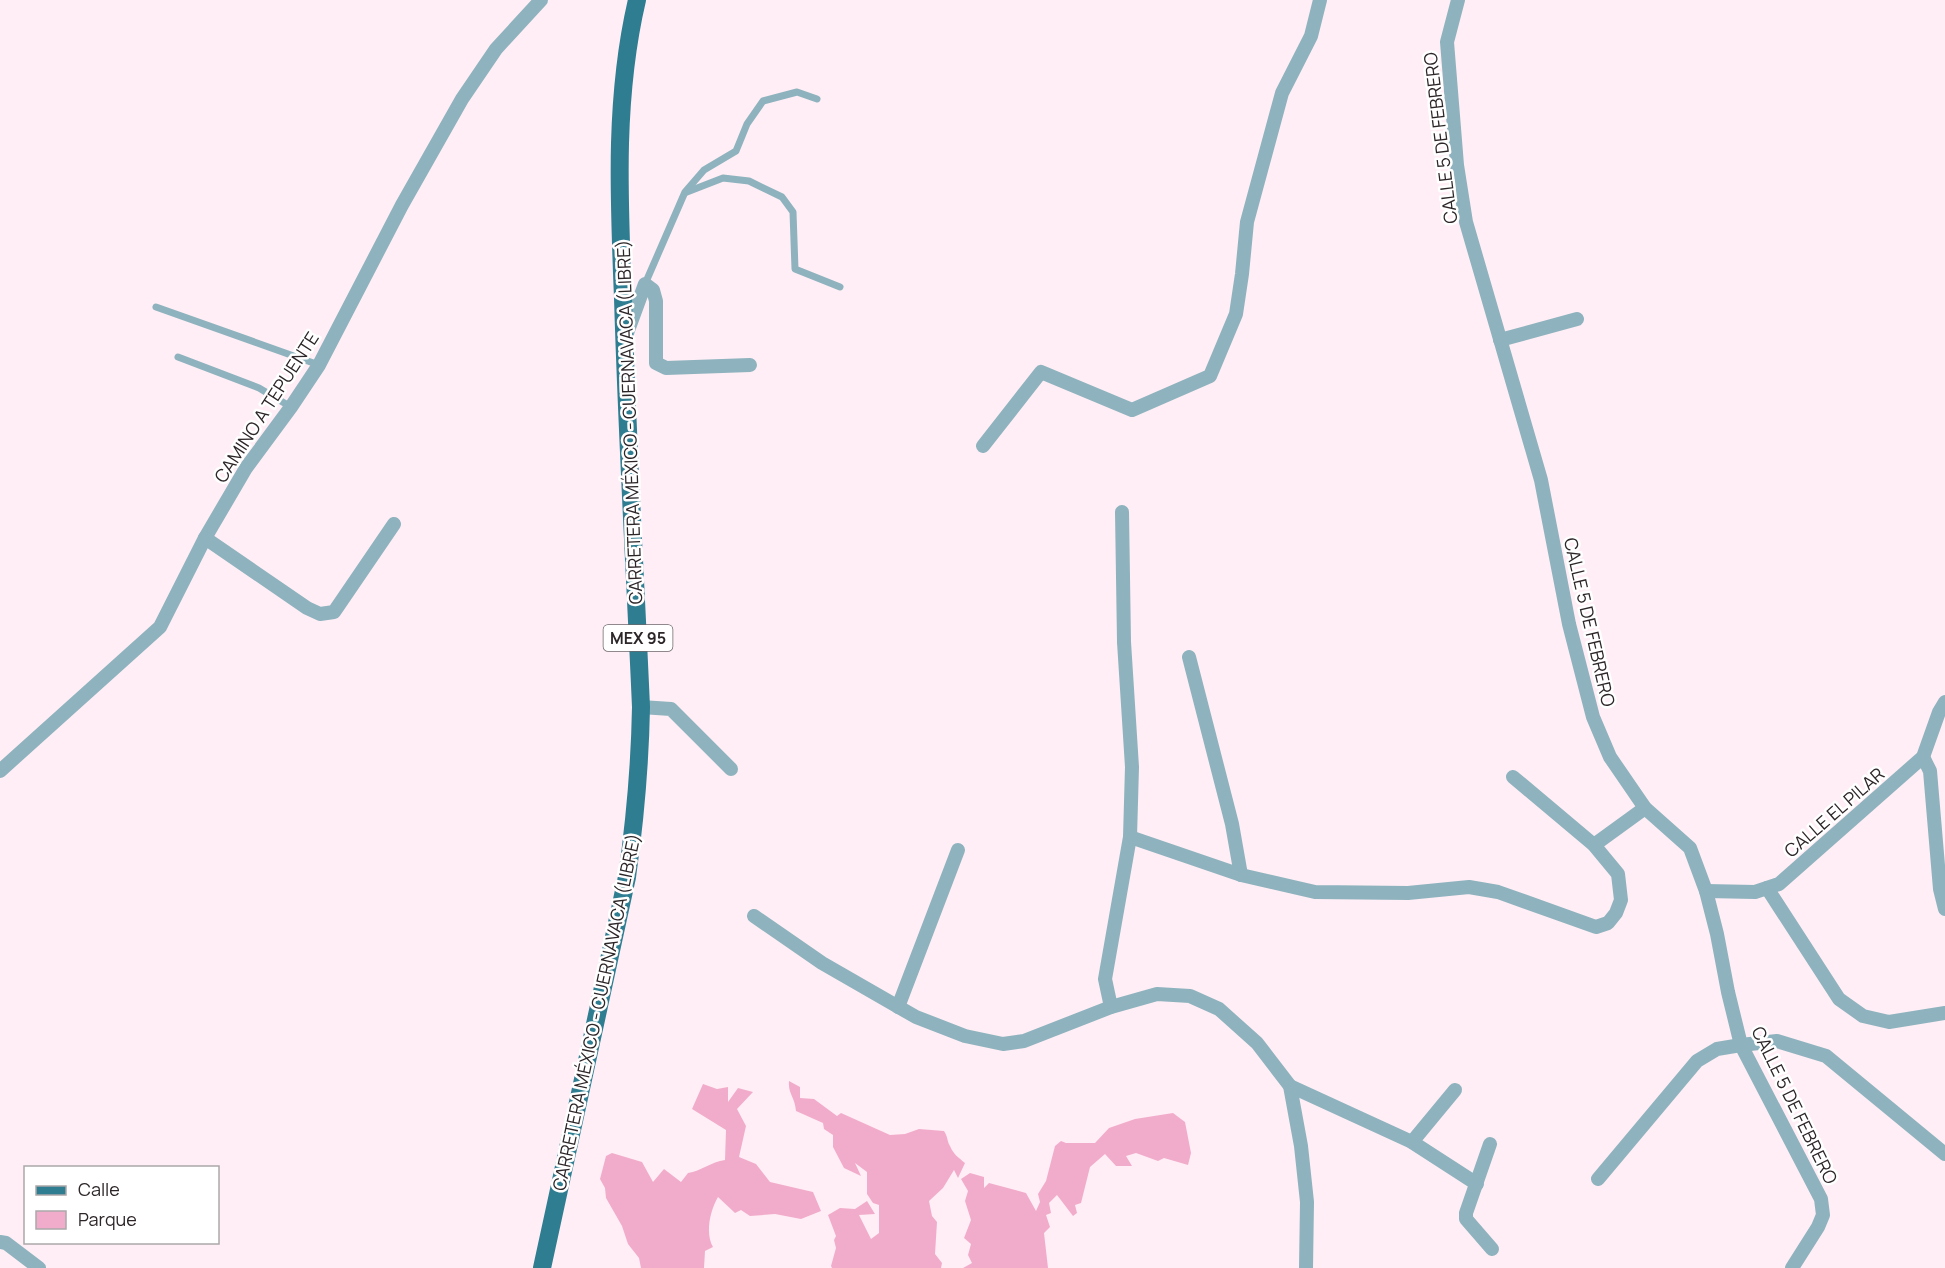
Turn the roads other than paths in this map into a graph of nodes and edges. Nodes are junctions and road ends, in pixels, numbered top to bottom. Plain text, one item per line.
1 (541, 0) edge
2 (637, 0) edge
3 (1320, 0) edge
4 (1458, 0) edge
5 (817, 99) dead end
6 (685, 192) junction
7 (645, 284) junction
8 (840, 287) dead end
9 (156, 307) dead end
10 (1577, 319) dead end
11 (624, 340) junction
12 (1500, 340) junction
13 (178, 357) dead end
14 (319, 364) junction
15 (750, 365) dead end
16 (291, 407) junction
17 (983, 446) dead end
18 (1122, 513) dead end
19 (394, 524) dead end
20 (204, 538) junction
21 (1189, 657) dead end
22 (1945, 702) edge
23 (641, 707) junction
24 (1923, 757) junction
25 (731, 769) dead end
26 (0, 771) edge
27 (1513, 777) dead end
28 (1645, 808) junction
29 (1130, 837) junction
30 (1594, 845) junction
31 (958, 850) dead end
32 (1241, 874) junction
33 (1767, 888) junction
34 (1706, 891) junction
35 (1945, 909) edge
36 (754, 916) dead end
37 (898, 1007) junction
38 (1111, 1007) junction
39 (1945, 1013) edge
40 (1741, 1045) junction
41 (1290, 1086) junction
42 (1455, 1090) dead end
43 (1412, 1142) junction
44 (1490, 1144) dead end
45 (1945, 1154) edge
46 (1599, 1179) dead end
47 (1477, 1184) junction
48 (0, 1242) edge
49 (1492, 1249) dead end
50 (39, 1268) edge
51 (542, 1268) edge
52 (1306, 1268) edge
53 (1792, 1268) edge

1 - 14 street, CAMINO A TEPUENTE
2 - 11 main road, CARRETERA MÉXICO - CUERNAVACA (LIBRE) / MEX 95
3 - 17 street
4 - 12 street, CALLE 5 DE FEBRERO
5 - 6 lane
6 - 7 lane
6 - 8 lane
7 - 11 street
7 - 15 street
9 - 14 lane
10 - 12 street
11 - 23 main road, CARRETERA MÉXICO - CUERNAVACA (LIBRE) / MEX 95
12 - 28 street, CALLE 5 DE FEBRERO
13 - 16 lane
14 - 16 street, CAMINO A TEPUENTE
16 - 20 street, CAMINO A TEPUENTE
18 - 29 street
19 - 20 street
20 - 26 street, CAMINO A TEPUENTE
21 - 32 street
22 - 24 street, CALLE EL PILAR
23 - 25 street
23 - 51 main road, CARRETERA MÉXICO - CUERNAVACA (LIBRE) / MEX 95
24 - 33 street, CALLE EL PILAR
24 - 35 street
27 - 30 street
28 - 30 street
28 - 34 street, CALLE 5 DE FEBRERO
29 - 32 street
29 - 38 street
30 - 32 street
31 - 37 street
33 - 34 street, CALLE EL PILAR
33 - 39 street
34 - 40 street, CALLE 5 DE FEBRERO
36 - 37 street
37 - 38 street
38 - 41 street
40 - 45 street
40 - 46 street
40 - 53 street, CALLE 5 DE FEBRERO
41 - 43 street
41 - 52 street
42 - 43 street
43 - 47 street
44 - 47 street
47 - 49 street
48 - 50 street

